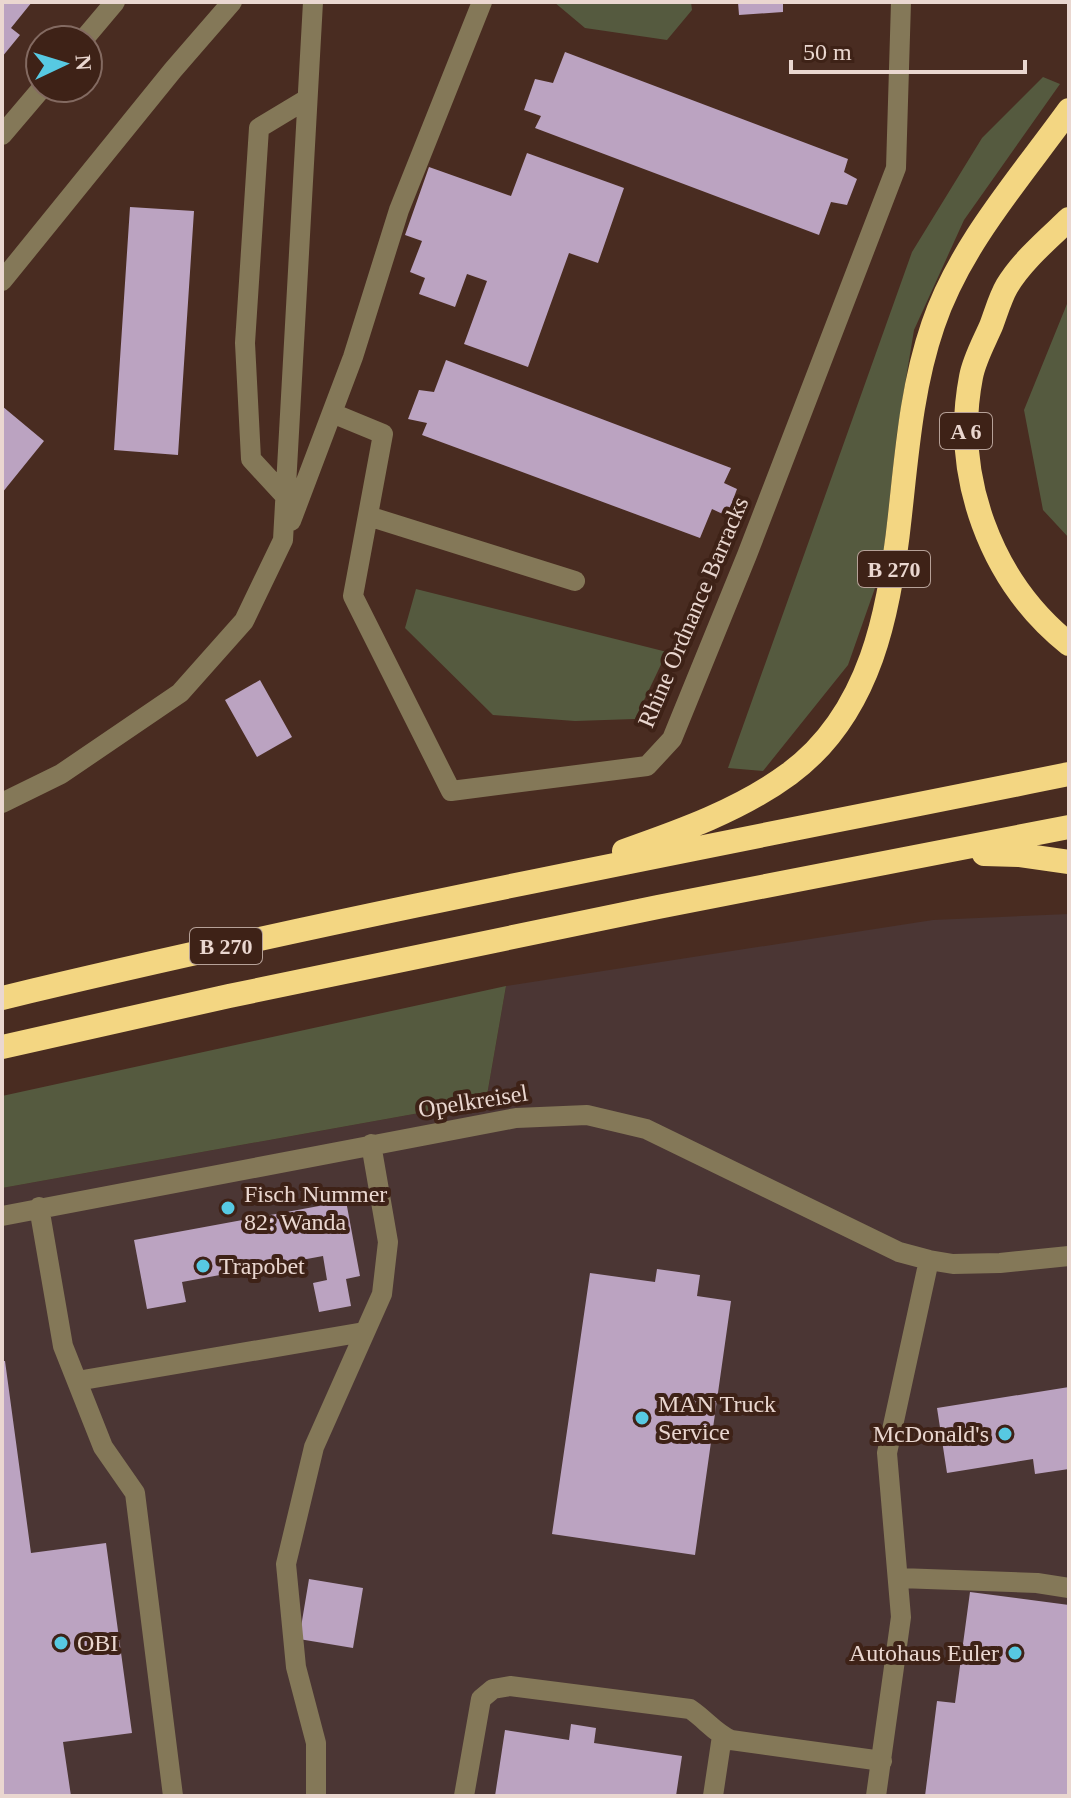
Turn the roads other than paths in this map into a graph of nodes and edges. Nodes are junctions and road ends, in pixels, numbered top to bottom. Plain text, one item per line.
1 (115, 2) edge
2 (232, 2) edge
3 (313, 2) edge
4 (482, 2) edge
5 (901, 2) edge
6 (96, 24) edge
7 (307, 99) junction
8 (28, 104) edge
9 (1069, 110) edge
10 (2, 135) edge
11 (1069, 219) edge
12 (2, 281) edge
13 (332, 413) junction
14 (286, 497) junction
15 (368, 516) junction
16 (283, 540) junction
17 (575, 581) dead end
18 (1069, 644) edge
19 (1069, 774) edge
20 (2, 803) edge
21 (1069, 827) edge
22 (937, 853) junction
23 (1069, 862) edge
24 (545, 879) junction
25 (2, 998) edge
26 (2, 1047) edge
27 (371, 1144) junction
28 (39, 1207) junction
29 (2, 1216) edge
30 (1069, 1256) edge
31 (929, 1260) junction
32 (364, 1332) junction
33 (77, 1381) junction
34 (899, 1578) junction
35 (1069, 1588) edge
36 (722, 1736) junction
37 (882, 1761) junction
38 (173, 1796) edge
39 (316, 1796) edge
40 (464, 1796) edge
41 (713, 1796) edge
42 (876, 1796) edge

1 - 6 street
2 - 12 street
3 - 7 street
4 - 13 street
5 - 15 street, Rhine Ordnance Barracks
7 - 14 street
7 - 14 street
8 - 10 street
9 - 24 highway, B 270
11 - 18 highway, A 6
13 - 15 street, Rhine Ordnance Barracks
13 - 16 street
14 - 16 street
15 - 17 street
16 - 20 street
19 - 24 highway, B 270
21 - 22 highway, B 270
22 - 23 highway
22 - 26 highway, B 270
24 - 25 highway, B 270
27 - 28 street, Opelkreisel
27 - 31 street, Opelkreisel
27 - 32 street
28 - 29 street, Opelkreisel
28 - 33 street
30 - 31 street, Opelkreisel
31 - 34 street
32 - 33 street
32 - 39 street
33 - 38 street
34 - 35 street
34 - 37 street
36 - 37 street
36 - 40 street
36 - 41 street
37 - 42 street

